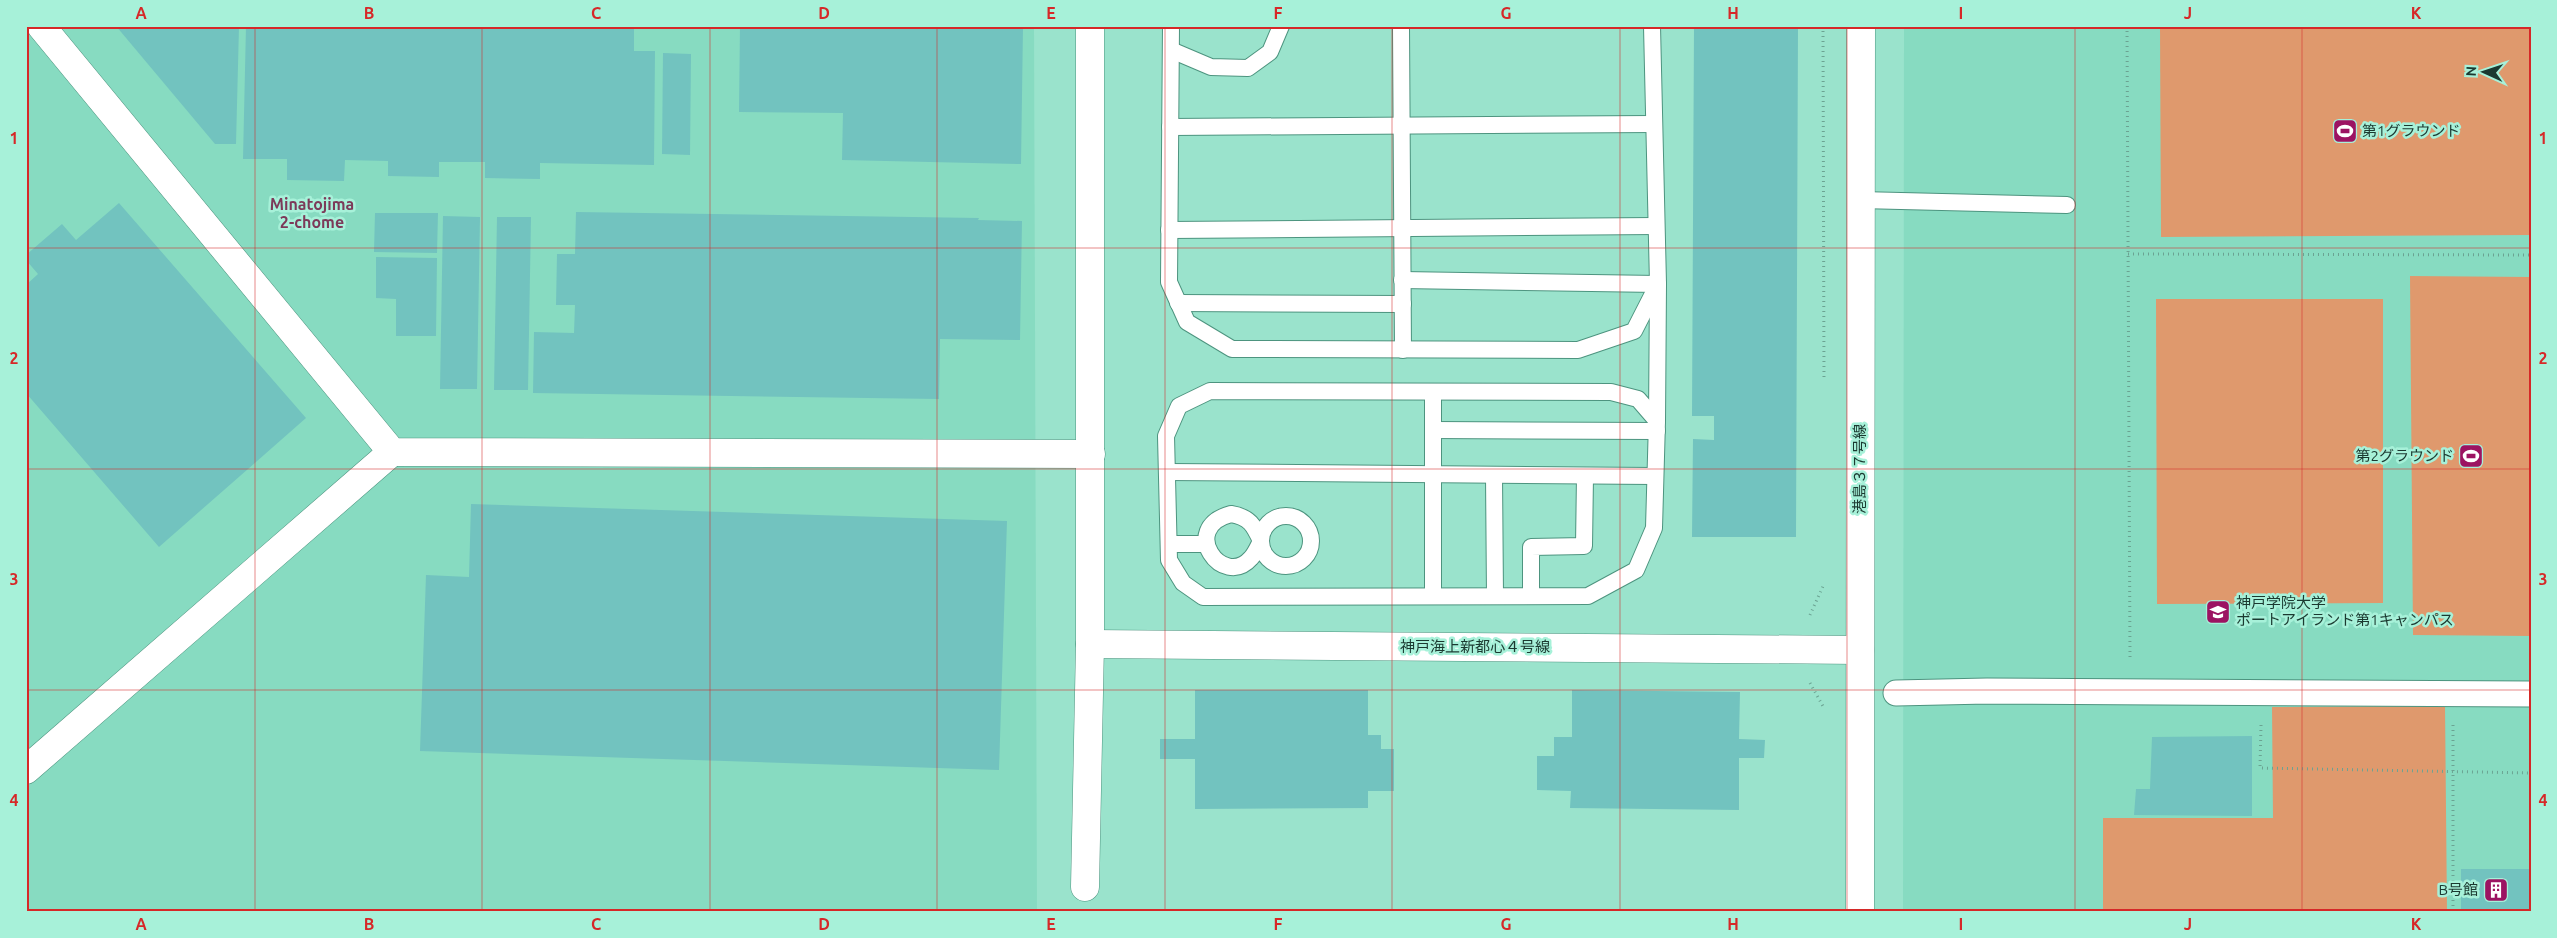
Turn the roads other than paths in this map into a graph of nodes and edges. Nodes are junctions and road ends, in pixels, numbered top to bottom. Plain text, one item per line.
1 (41, 26) edge
2 (1090, 26) edge
3 (1171, 26) edge
4 (1281, 26) edge
5 (1400, 26) edge
6 (1652, 26) edge
7 (1861, 26) edge
8 (1171, 50) junction
9 (1654, 124) junction
10 (1401, 126) junction
11 (1170, 127) junction
12 (1860, 200) junction
13 (2067, 205) dead end
14 (1656, 226) junction
15 (1402, 228) junction
16 (1169, 230) junction
17 (1402, 280) junction
18 (1658, 284) junction
19 (1178, 303) junction
20 (1403, 304) junction
21 (1403, 350) junction
22 (1433, 392) junction
23 (1657, 426) junction
24 (1433, 430) junction
25 (392, 452) junction
26 (1091, 454) junction
27 (1168, 472) junction
28 (1433, 474) junction
29 (1494, 475) junction
30 (1585, 476) junction
31 (1655, 476) junction
32 (1169, 544) junction
33 (1206, 544) junction
34 (1433, 596) junction
35 (1495, 596) junction
36 (1531, 596) junction
37 (1090, 644) junction
38 (1860, 650) junction
39 (1896, 694) dead end
40 (2531, 694) edge
41 (26, 770) edge
42 (1085, 887) dead end
43 (1860, 912) edge

1 - 25 street
2 - 26 street
3 - 8 lane
4 - 8 lane
5 - 10 lane
6 - 9 lane
7 - 12 street, 港島３７号線
8 - 11 lane
9 - 10 lane
9 - 14 lane
10 - 11 lane
10 - 15 lane
11 - 16 lane
12 - 13 lane
12 - 38 street, 港島３７号線
14 - 15 lane
14 - 18 lane
15 - 16 lane
15 - 17 lane
16 - 19 lane
17 - 18 lane
17 - 20 lane
18 - 21 lane
18 - 23 lane
19 - 20 lane
19 - 21 lane
20 - 21 lane
22 - 23 lane
22 - 24 lane
22 - 27 lane
23 - 24 lane
23 - 31 lane
24 - 28 lane
25 - 26 street
25 - 41 street
26 - 37 street
27 - 28 lane
27 - 32 lane
28 - 29 lane
28 - 34 lane
29 - 30 lane
29 - 35 lane
30 - 31 lane
30 - 36 lane
31 - 36 lane
32 - 33 lane
32 - 34 lane
33 - 33 lane
34 - 35 lane
35 - 36 lane
37 - 38 street, 神戸海上新都心４号線
37 - 42 street
38 - 43 street, 港島３７号線
39 - 40 street

